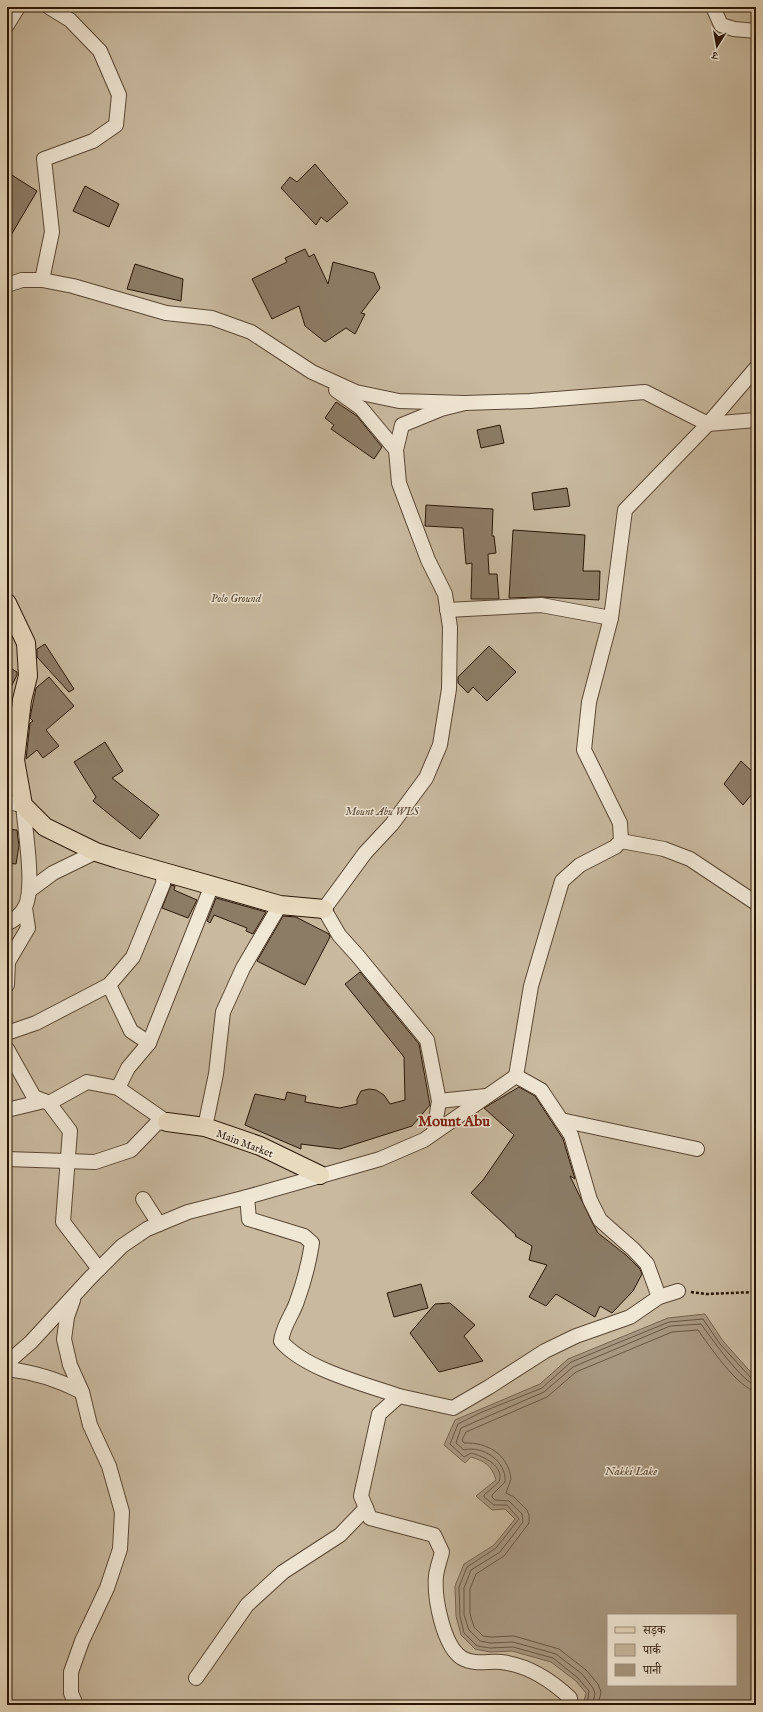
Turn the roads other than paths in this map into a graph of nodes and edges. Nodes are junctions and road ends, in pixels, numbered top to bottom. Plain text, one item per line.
1 (18, 7) edge
2 (49, 7) edge
3 (713, 7) edge
4 (7, 25) edge
5 (756, 31) edge
6 (42, 280) junction
7 (7, 285) edge
8 (756, 368) edge
9 (309, 370) junction
10 (466, 404) junction
11 (756, 420) edge
12 (708, 424) junction
13 (396, 450) junction
14 (7, 603) edge
15 (447, 610) junction
16 (611, 618) junction
17 (15, 803) edge
18 (621, 841) junction
19 (96, 852) junction
20 (164, 871) junction
21 (212, 885) junction
22 (30, 890) junction
23 (756, 903) edge
24 (280, 905) junction
25 (25, 908) junction
26 (324, 909) junction
27 (7, 924) edge
28 (7, 985) edge
29 (109, 986) junction
30 (7, 1033) edge
31 (150, 1044) junction
32 (7, 1050) edge
33 (516, 1076) junction
34 (118, 1088) junction
35 (488, 1096) junction
36 (46, 1102) junction
37 (439, 1102) junction
38 (7, 1110) edge
39 (562, 1120) junction
40 (167, 1122) junction
41 (205, 1127) junction
42 (434, 1132) junction
43 (697, 1149) dead end
44 (7, 1159) edge
45 (67, 1162) junction
46 (320, 1175) junction
47 (248, 1197) junction
48 (143, 1199) dead end
49 (159, 1224) junction
50 (99, 1269) junction
51 (678, 1291) road end
52 (76, 1292) junction
53 (659, 1297) junction
54 (7, 1362) edge
55 (7, 1369) edge
56 (82, 1392) junction
57 (399, 1396) junction
58 (366, 1508) junction
59 (196, 1678) dead end
60 (76, 1705) edge
61 (570, 1705) edge

1 - 4 street
2 - 6 street
3 - 5 street
6 - 7 street
6 - 9 street
8 - 12 street
9 - 10 street
9 - 13 street
10 - 12 street
10 - 13 street
11 - 12 street
12 - 16 street
13 - 15 street
14 - 17 main road
15 - 16 street
15 - 26 street
16 - 18 street
17 - 19 main road
17 - 22 street
18 - 23 street
18 - 33 street
19 - 20 main road
19 - 22 street
20 - 21 main road
20 - 29 street
21 - 24 main road
21 - 31 street
22 - 25 street
24 - 26 main road
24 - 41 street
25 - 27 street
25 - 28 street
26 - 37 street
29 - 30 street
29 - 31 street
31 - 34 street
32 - 36 street
33 - 35 street
33 - 39 street
34 - 36 street
34 - 40 street
35 - 37 street
35 - 42 street
36 - 38 street
36 - 45 street
37 - 42 street
39 - 43 street
39 - 53 street
40 - 41 main road, Main Market
40 - 45 street
41 - 46 main road, Main Market
42 - 46 street
44 - 45 street
45 - 50 street
46 - 47 street
47 - 49 street
47 - 57 street
48 - 49 street
49 - 50 street
50 - 52 street
51 - 53 street
52 - 54 street
52 - 56 street
53 - 57 street
55 - 56 street
56 - 60 street
57 - 58 street
58 - 59 street
58 - 61 street

